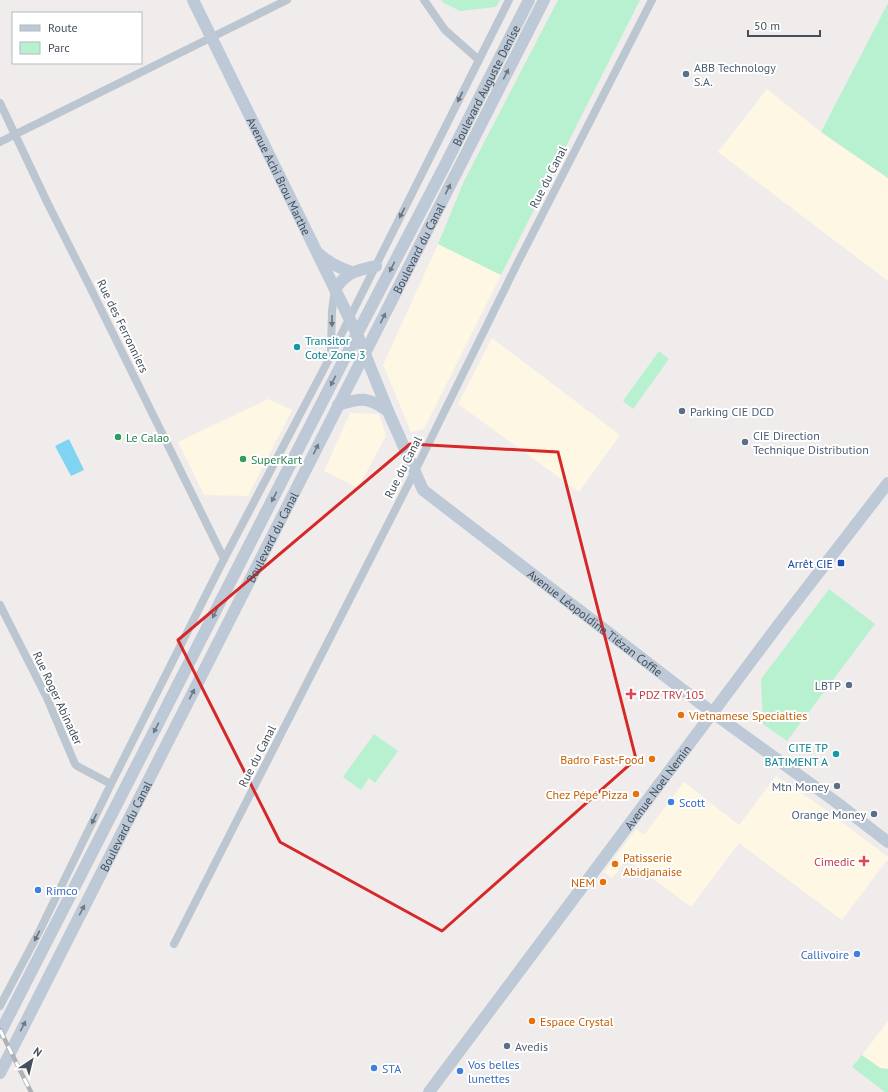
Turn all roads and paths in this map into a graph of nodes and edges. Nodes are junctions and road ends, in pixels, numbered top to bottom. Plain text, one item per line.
1 (193, 0) edge
2 (287, 0) edge
3 (424, 0) edge
4 (509, 0) edge
5 (529, 0) edge
6 (544, 0) edge
7 (652, 0) edge
8 (212, 38) junction
9 (479, 60) junction
10 (0, 103) edge
11 (15, 134) junction
12 (0, 142) edge
13 (442, 171) joint
14 (316, 250) junction
15 (376, 266) junction
16 (352, 272) junction
17 (335, 288) junction
18 (349, 318) junction
19 (357, 334) junction
20 (365, 353) junction
21 (331, 354) junction
22 (338, 405) junction
23 (388, 412) junction
24 (415, 471) junction
25 (888, 483) edge
26 (224, 559) junction
27 (0, 605) edge
28 (713, 713) junction
29 (111, 784) junction
30 (888, 842) edge
31 (174, 944) dead end
32 (0, 1006) edge
33 (0, 1033) edge
34 (0, 1074) edge
35 (429, 1092) edge

1 - 8 main road, Avenue Achi Brou Marthe
2 - 8 street
3 - 9 street
4 - 9 street
5 - 13 main road, Boulevard Auguste Denise
20 -> 6 main road, Boulevard du Canal
7 - 24 street, Rue du Canal
8 - 11 street
8 - 14 main road, Avenue Achi Brou Marthe
9 -> 15 street
10 - 11 street, Rue des Ferronniers
11 - 12 street
11 - 26 street, Rue des Ferronniers
13 -> 19 main road, Boulevard du Canal
14 - 16 main road
14 - 17 main road, Avenue Achi Brou Marthe
15 - 16 main road
15 - 18 street
16 - 17 main road
17 - 18 main road, Avenue Achi Brou Marthe
17 -> 21 street
18 - 19 main road, Avenue Achi Brou Marthe
18 - 21 street
19 - 20 main road, Avenue Achi Brou Marthe
19 -> 33 main road, Boulevard du Canal
20 - 22 main road, Boulevard du Canal
20 - 23 main road, Avenue Léopoldine Tiézan Coffie
21 - 26 street
22 - 23 main road
34 -> 22 main road, Boulevard du Canal
23 - 24 main road, Avenue Léopoldine Tiézan Coffie
24 - 28 main road, Avenue Léopoldine Tiézan Coffie
24 - 31 street, Rue du Canal
25 - 28 main road, Avenue Noel Nemin
26 - 29 street
27 - 29 street, Rue Roger Abinader
28 - 30 main road, Avenue Léopoldine Tiézan Coffie
28 - 35 main road, Avenue Noel Nemin
29 -> 32 street

